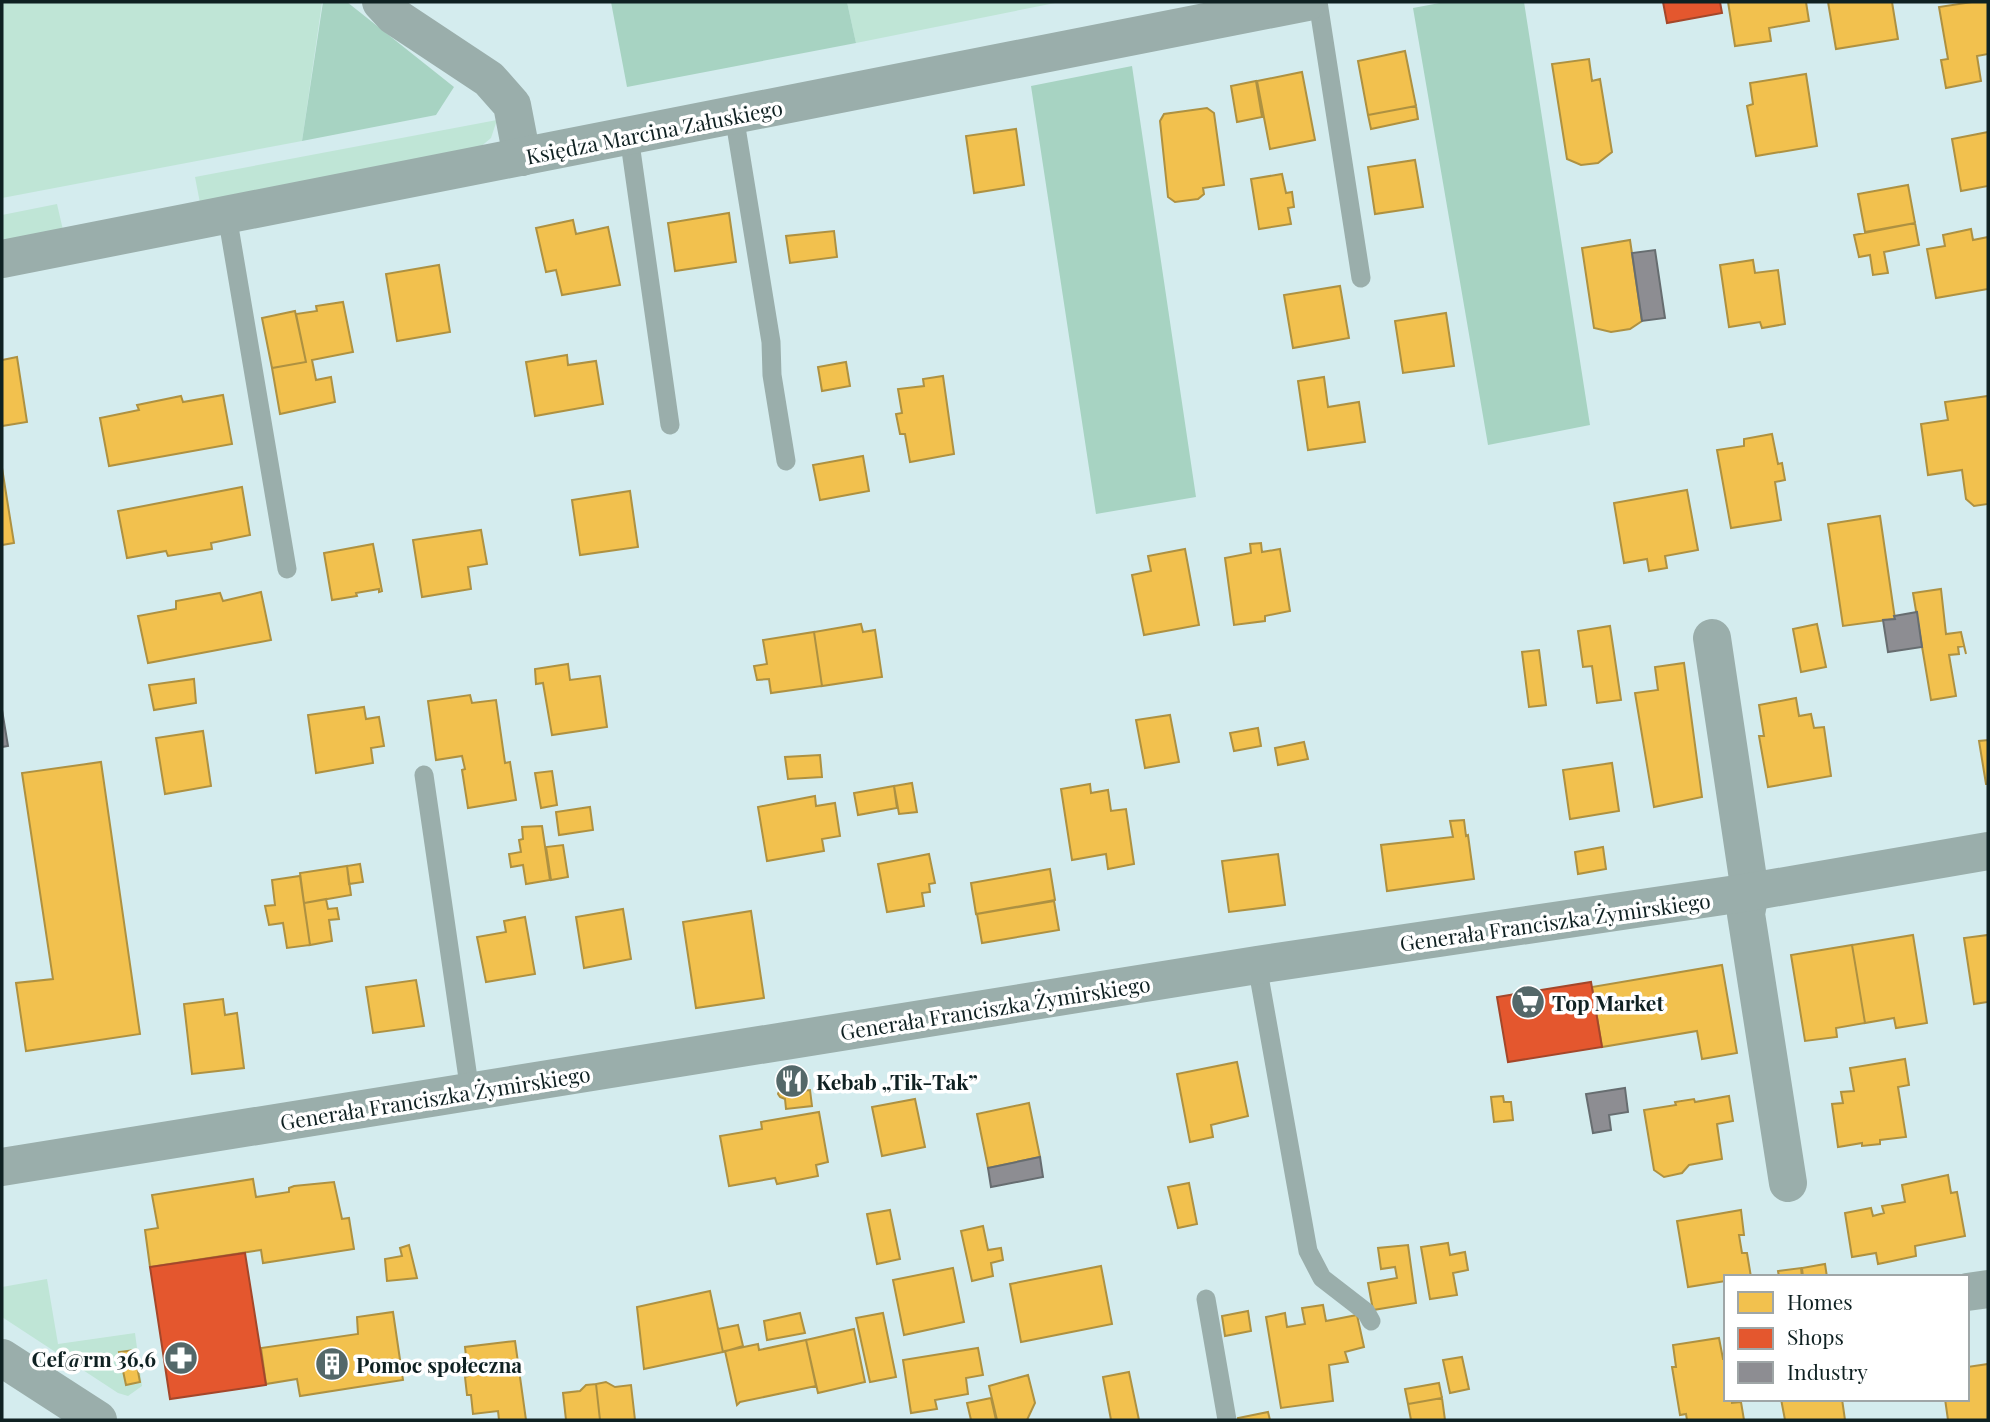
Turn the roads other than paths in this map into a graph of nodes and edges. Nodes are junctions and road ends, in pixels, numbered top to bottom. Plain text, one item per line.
1 (381, 2) edge
2 (1307, 2) edge
3 (1318, 2) edge
4 (734, 115) junction
5 (629, 136) junction
6 (522, 157) junction
7 (227, 215) junction
8 (2, 259) edge
9 (1361, 278) dead end
10 (670, 425) dead end
11 (786, 461) dead end
12 (287, 569) dead end
13 (1712, 638) dead end
14 (424, 775) dead end
15 (1988, 851) edge
16 (1750, 892) junction
17 (1257, 965) junction
18 (470, 1092) junction
19 (2, 1167) edge
20 (1788, 1183) dead end
21 (1988, 1289) edge
22 (1969, 1292) edge
23 (1206, 1299) dead end
24 (1371, 1321) dead end
25 (2, 1358) edge
26 (98, 1420) edge
27 (1227, 1420) edge

1 - 6 street
2 - 4 street, Księdza Marcina Załuskiego
3 - 9 lane
4 - 5 street, Księdza Marcina Załuskiego
4 - 11 lane
5 - 6 street, Księdza Marcina Załuskiego
5 - 10 lane
6 - 7 street, Księdza Marcina Załuskiego
7 - 8 street, Księdza Marcina Załuskiego
7 - 12 lane
13 - 16 street
14 - 18 lane
15 - 16 street, Generała Franciszka Żymirskiego
16 - 17 street, Generała Franciszka Żymirskiego
16 - 20 street
17 - 18 street, Generała Franciszka Żymirskiego
17 - 24 lane
18 - 19 street, Generała Franciszka Żymirskiego
21 - 22 street
23 - 27 lane
25 - 26 street

